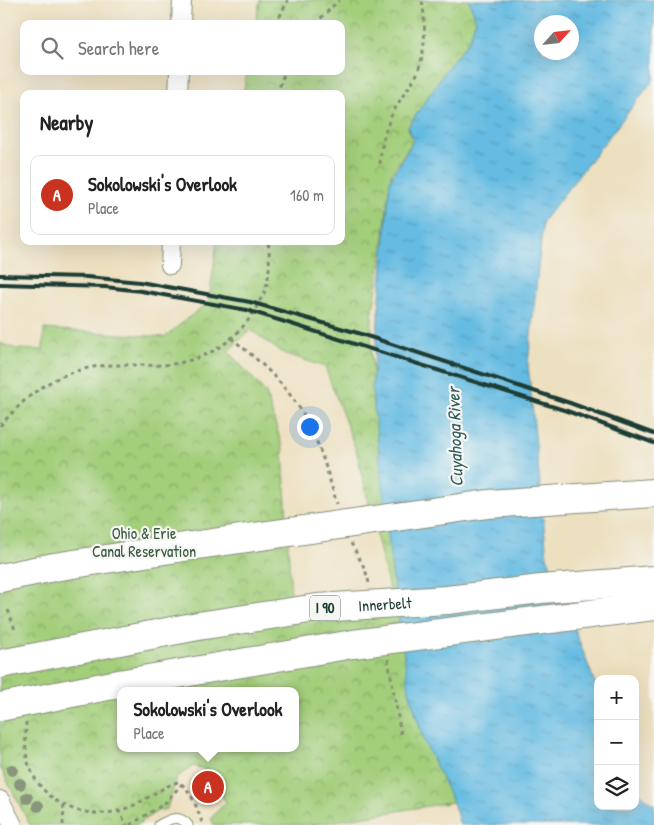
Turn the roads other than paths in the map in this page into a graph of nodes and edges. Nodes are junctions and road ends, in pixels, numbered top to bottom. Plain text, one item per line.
1 (182, 0) edge
2 (181, 20) edge
3 (179, 75) edge
4 (178, 90) edge
5 (171, 245) edge
6 (170, 265) dead end
7 (654, 493) edge
8 (54, 567) junction
9 (0, 571) edge
10 (0, 578) edge
11 (654, 580) edge
12 (654, 606) edge
13 (0, 664) edge
14 (0, 707) edge
15 (0, 800) edge
16 (13, 825) edge
17 (158, 825) edge
18 (188, 825) edge

1 - 2 street
3 - 4 street
5 - 6 street
7 - 8 highway, bridge
8 - 9 highway
8 - 10 highway
11 - 13 highway, Innerbelt / I 90, bridge
12 - 14 highway, bridge
15 - 16 street
17 - 18 lane

